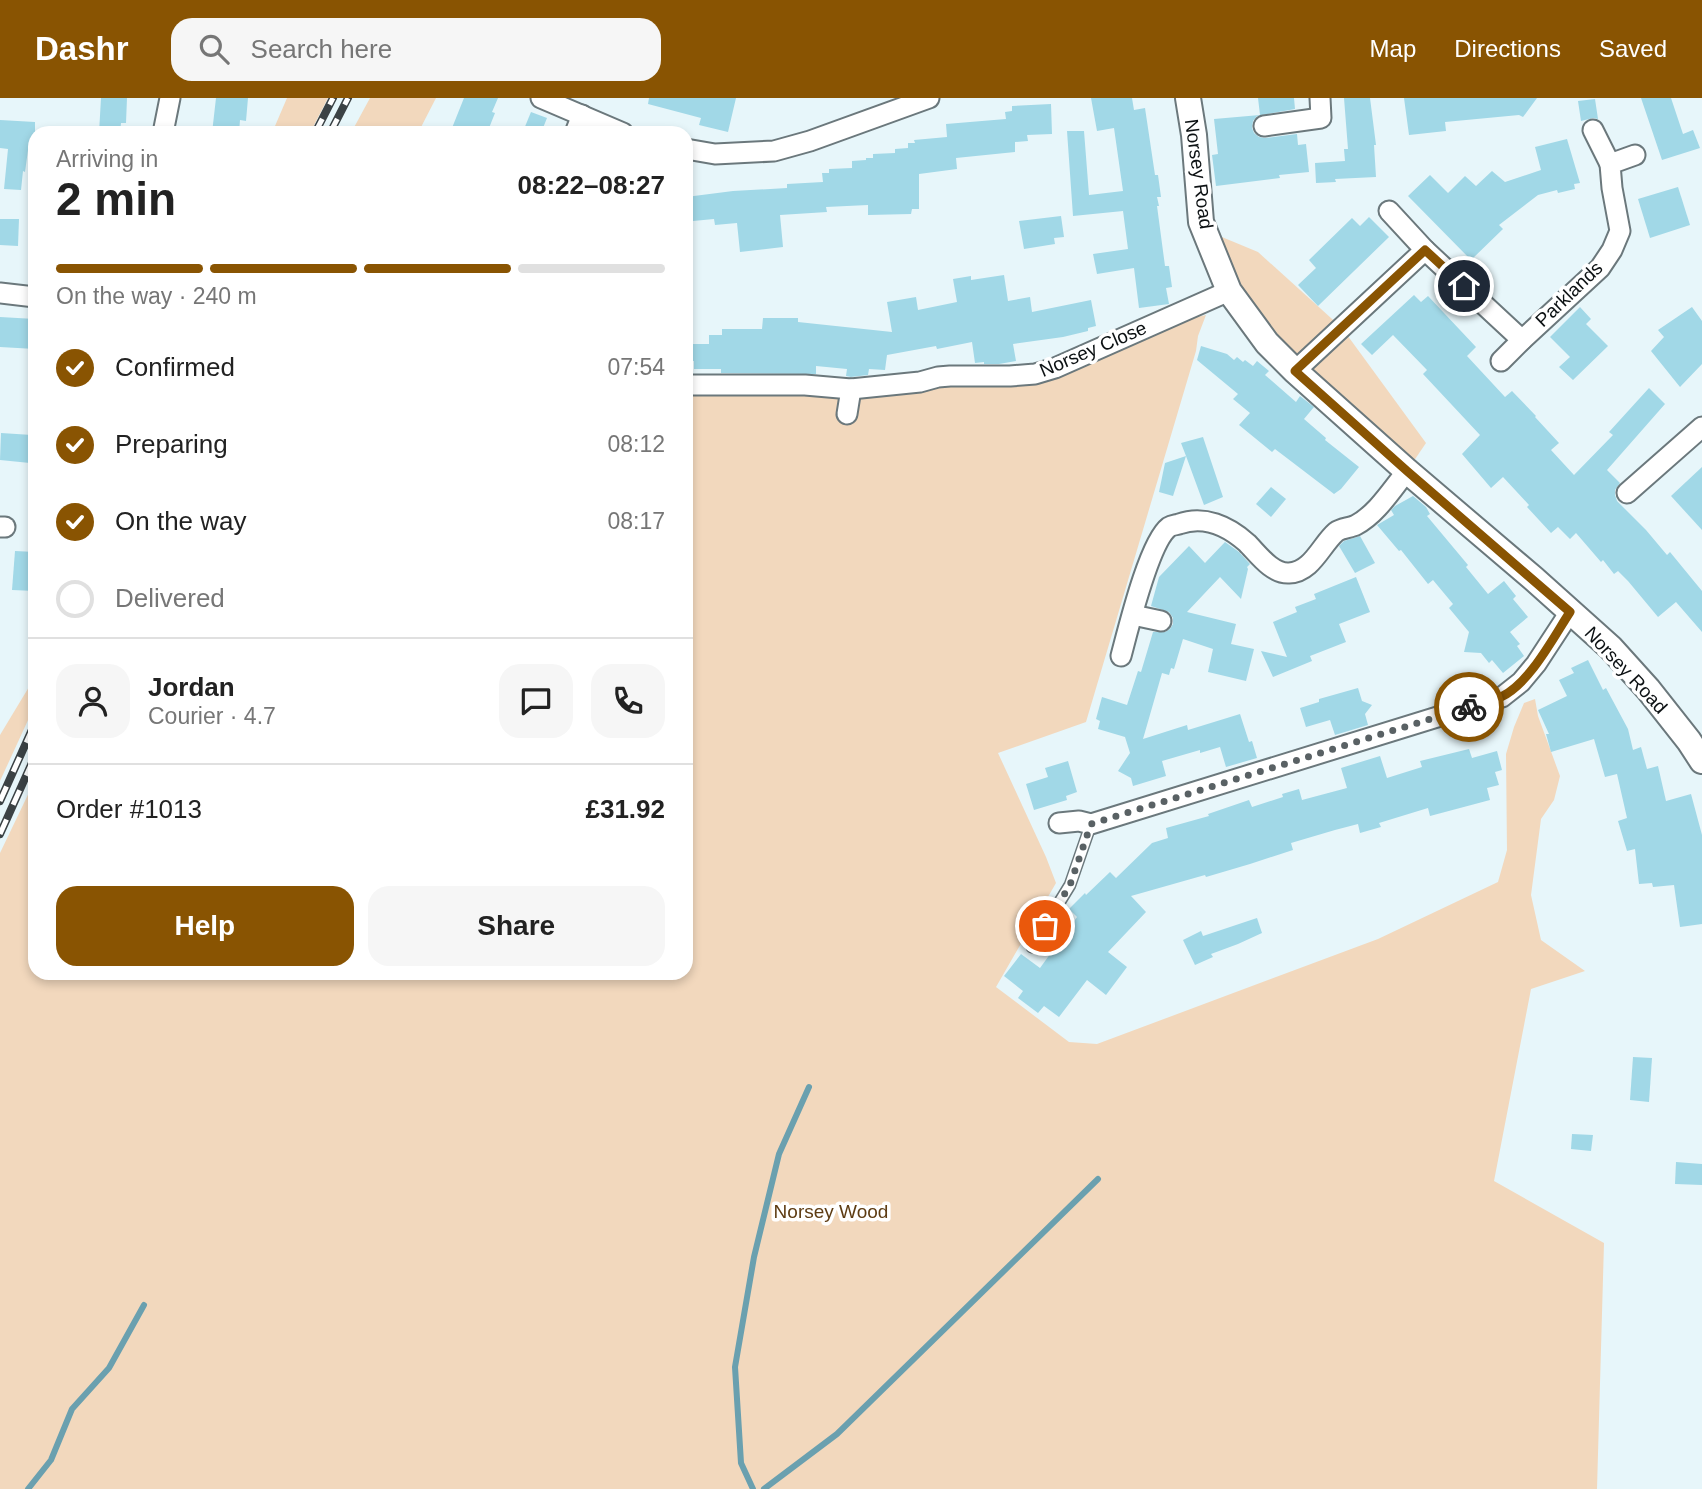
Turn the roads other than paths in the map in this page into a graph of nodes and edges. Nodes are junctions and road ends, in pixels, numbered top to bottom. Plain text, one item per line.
1 (170, 98) edge
2 (541, 98) edge
3 (929, 98) edge
4 (1188, 98) edge
5 (1320, 98) edge
6 (578, 124) edge
7 (164, 126) edge
8 (1264, 126) dead end
9 (1593, 130) dead end
10 (693, 150) edge
11 (1635, 155) dead end
12 (1610, 164) junction
13 (1389, 211) dead end
14 (1425, 250) junction
15 (1229, 291) junction
16 (0, 293) edge
17 (28, 296) edge
18 (1522, 340) junction
19 (1501, 361) dead end
20 (1295, 371) junction
21 (693, 385) edge
22 (850, 389) junction
23 (847, 414) dead end
24 (1702, 427) edge
25 (1407, 471) junction
26 (1627, 492) dead end
27 (1570, 612) junction
28 (1133, 615) junction
29 (1161, 621) dead end
30 (1121, 656) dead end
31 (1702, 761) edge
32 (1059, 823) dead end
33 (1091, 824) junction
34 (1032, 947) dead end

1 - 7 street
2 - 6 street
3 - 10 street
4 - 15 street, Norsey Road
5 - 8 street
9 - 12 street, Parklands
11 - 12 street
12 - 18 street, Parklands
13 - 14 street, Parklands
14 - 18 street, Parklands
14 - 20 street
15 - 20 street, Norsey Road
15 - 22 street, Norsey Close
16 - 17 street
18 - 19 street, Parklands
20 - 25 street, Norsey Road
21 - 22 street, Norsey Close
22 - 23 street
24 - 26 street
25 - 27 street, Norsey Road
25 - 28 street
27 - 31 street, Norsey Road
27 - 33 street
28 - 29 street
28 - 30 street
32 - 33 street
33 - 34 lane

